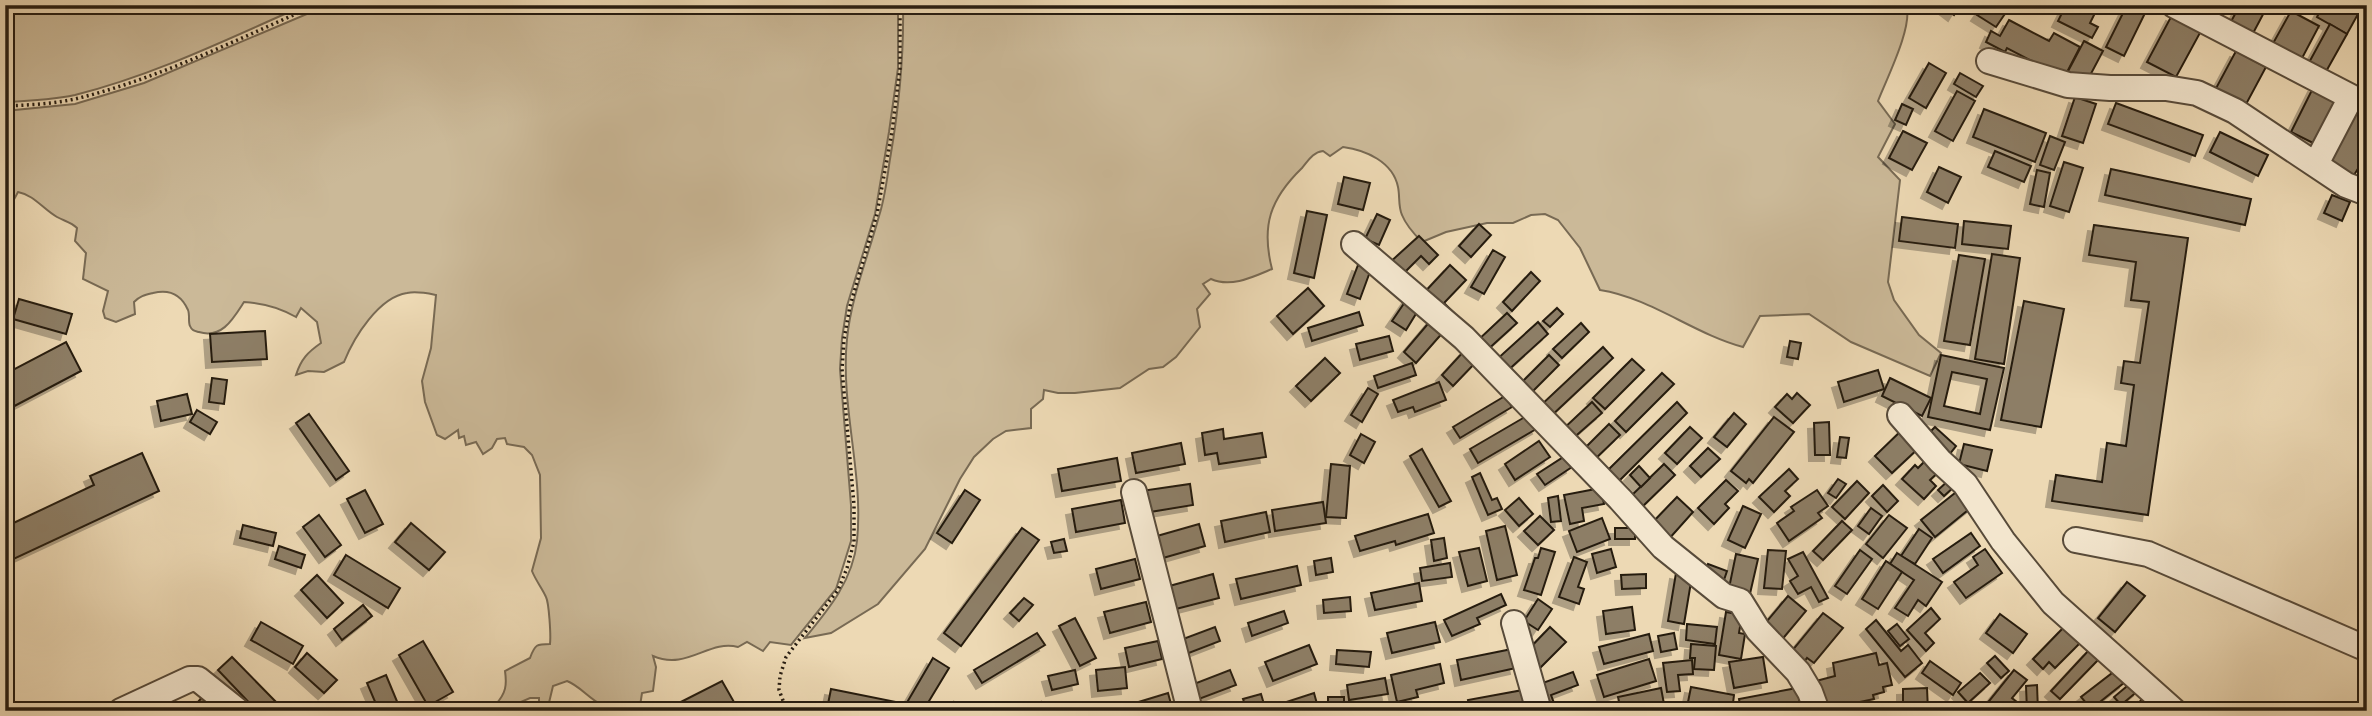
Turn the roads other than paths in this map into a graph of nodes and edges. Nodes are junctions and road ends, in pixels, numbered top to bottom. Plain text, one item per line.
1 (2174, 5) edge
2 (1989, 61) dead end
3 (2316, 164) junction
4 (2367, 193) edge
5 (1354, 244) dead end
6 (1900, 415) dead end
7 (1135, 492) dead end
8 (2076, 540) dead end
9 (1514, 623) dead end
10 (2367, 649) edge
11 (121, 711) edge
12 (238, 711) edge
13 (1190, 711) edge
14 (1539, 711) edge
15 (1816, 711) edge
16 (2174, 711) edge

1 - 3 street
2 - 3 street
3 - 4 street
5 - 15 street
6 - 16 street
7 - 13 street
8 - 10 street
9 - 14 street
11 - 12 street

